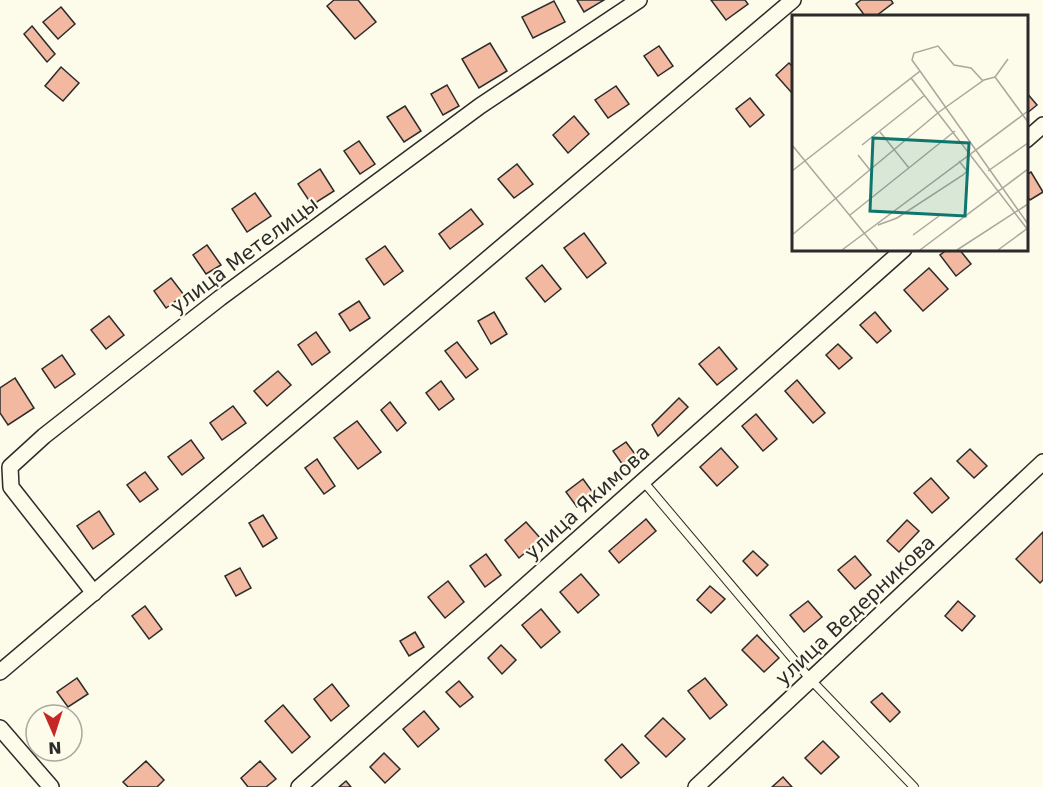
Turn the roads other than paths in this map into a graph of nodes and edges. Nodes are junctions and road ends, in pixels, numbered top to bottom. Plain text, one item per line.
1 (639, 0) edge
2 (793, 0) edge
3 (1043, 125) edge
4 (1028, 138) edge
5 (903, 250) edge
6 (1043, 462) edge
7 (643, 481) junction
8 (94, 592) junction
9 (0, 672) edge
10 (810, 680) junction
11 (0, 728) edge
12 (51, 787) edge
13 (299, 787) edge
14 (696, 787) edge
15 (914, 787) edge

1 - 8 street, улица Метелицы
2 - 8 street
3 - 4 street
5 - 7 street, улица Якимова
6 - 10 street, улица Ведерникова
7 - 10 lane
7 - 13 street, улица Якимова
8 - 9 street
10 - 14 street, улица Ведерникова
10 - 15 lane
11 - 12 street

